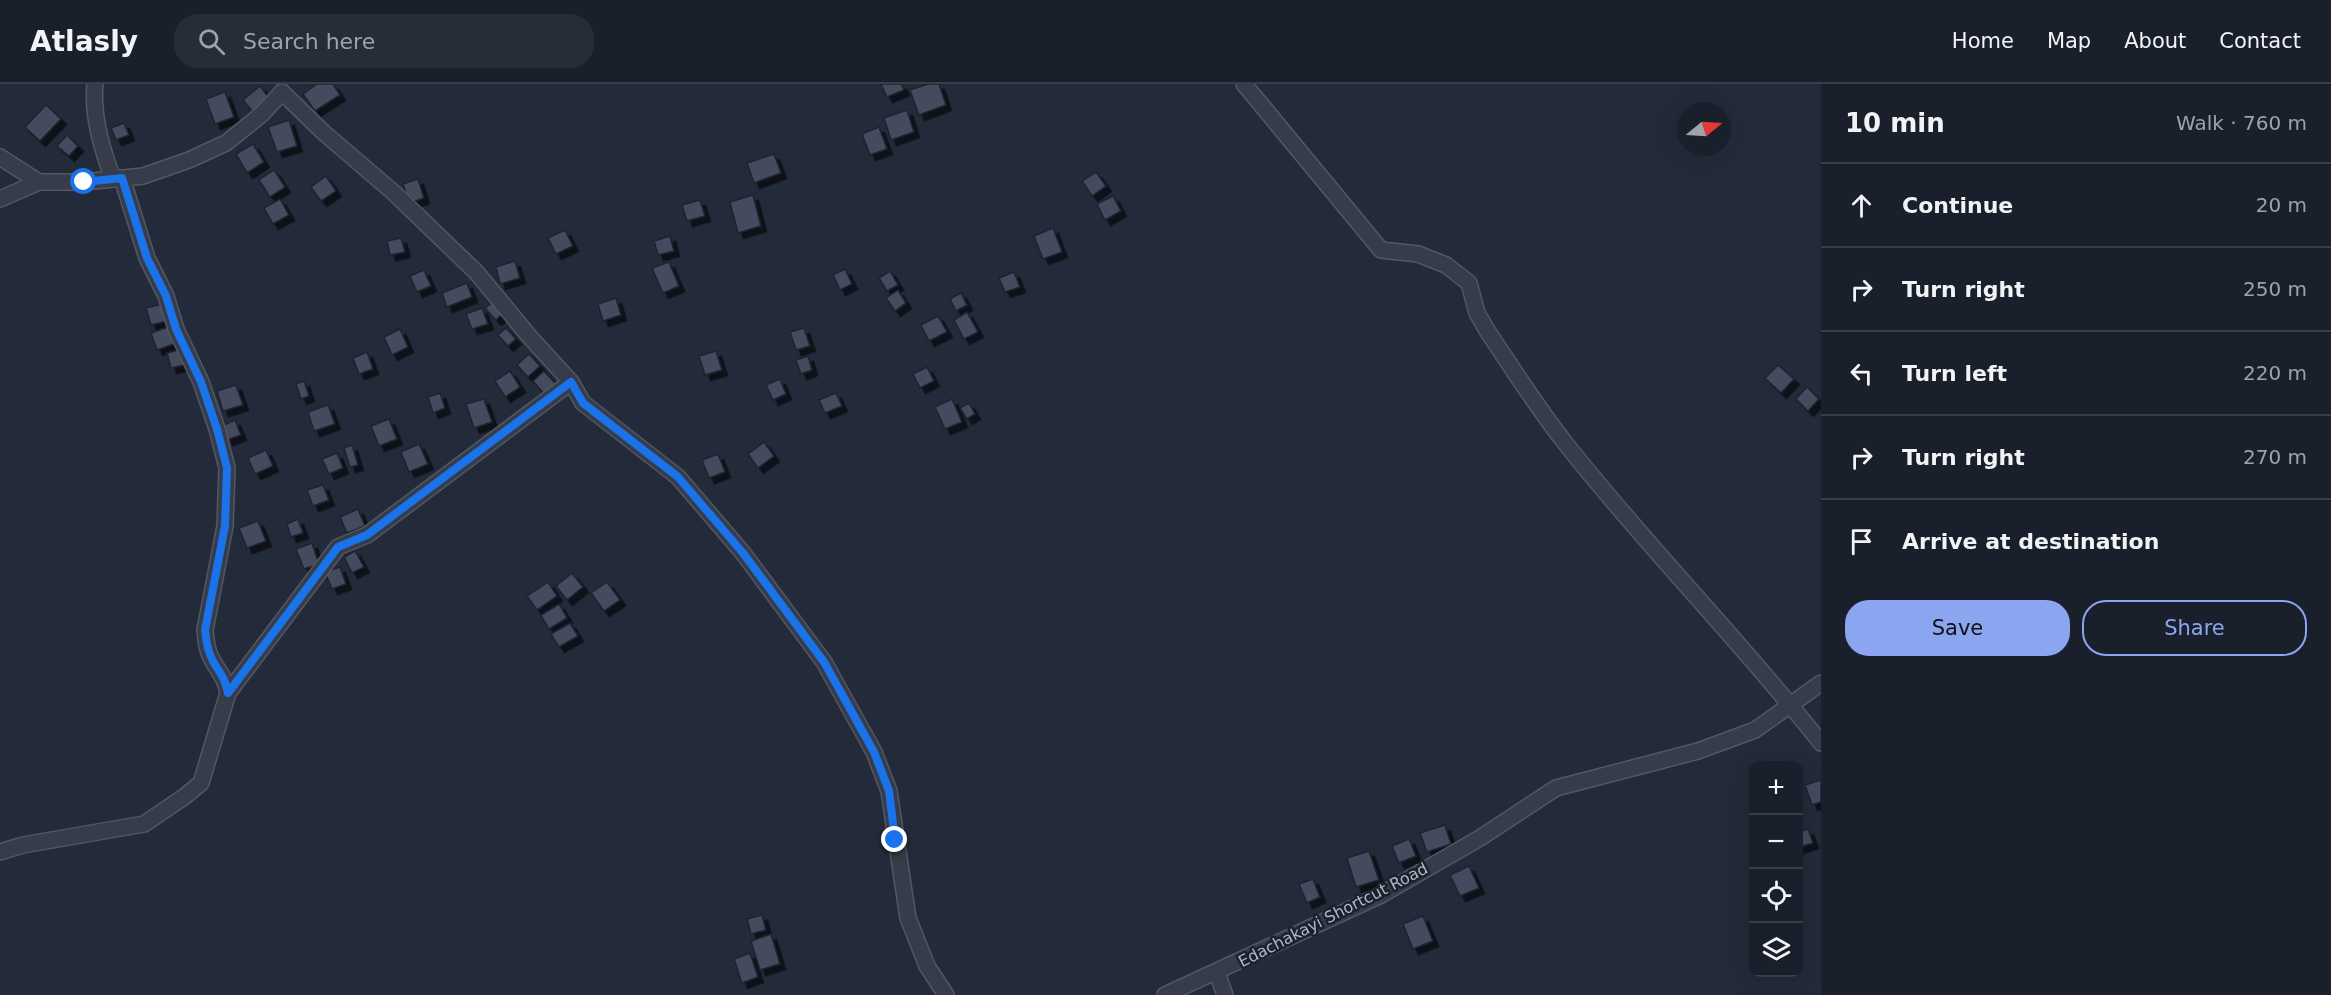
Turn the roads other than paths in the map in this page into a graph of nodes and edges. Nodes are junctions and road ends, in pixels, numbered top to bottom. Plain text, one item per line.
1 (95, 84) edge
2 (1244, 84) edge
3 (285, 88) edge
4 (0, 157) edge
5 (118, 179) junction
6 (39, 183) junction
7 (0, 199) edge
8 (571, 382) junction
9 (1821, 683) edge
10 (228, 693) junction
11 (1792, 706) junction
12 (1821, 743) edge
13 (0, 852) edge
14 (1217, 973) junction
15 (946, 995) edge
16 (1165, 995) edge
17 (1225, 995) edge

1 - 5 street
2 - 11 street
3 - 5 street
3 - 8 street
4 - 6 street
5 - 6 street
5 - 10 street
6 - 7 street
8 - 10 street
8 - 15 street
9 - 11 street, Edachakayi Shortcut Road
10 - 13 street
11 - 12 street
11 - 14 street, Edachakayi Shortcut Road
14 - 16 street, Edachakayi Shortcut Road
14 - 17 street

